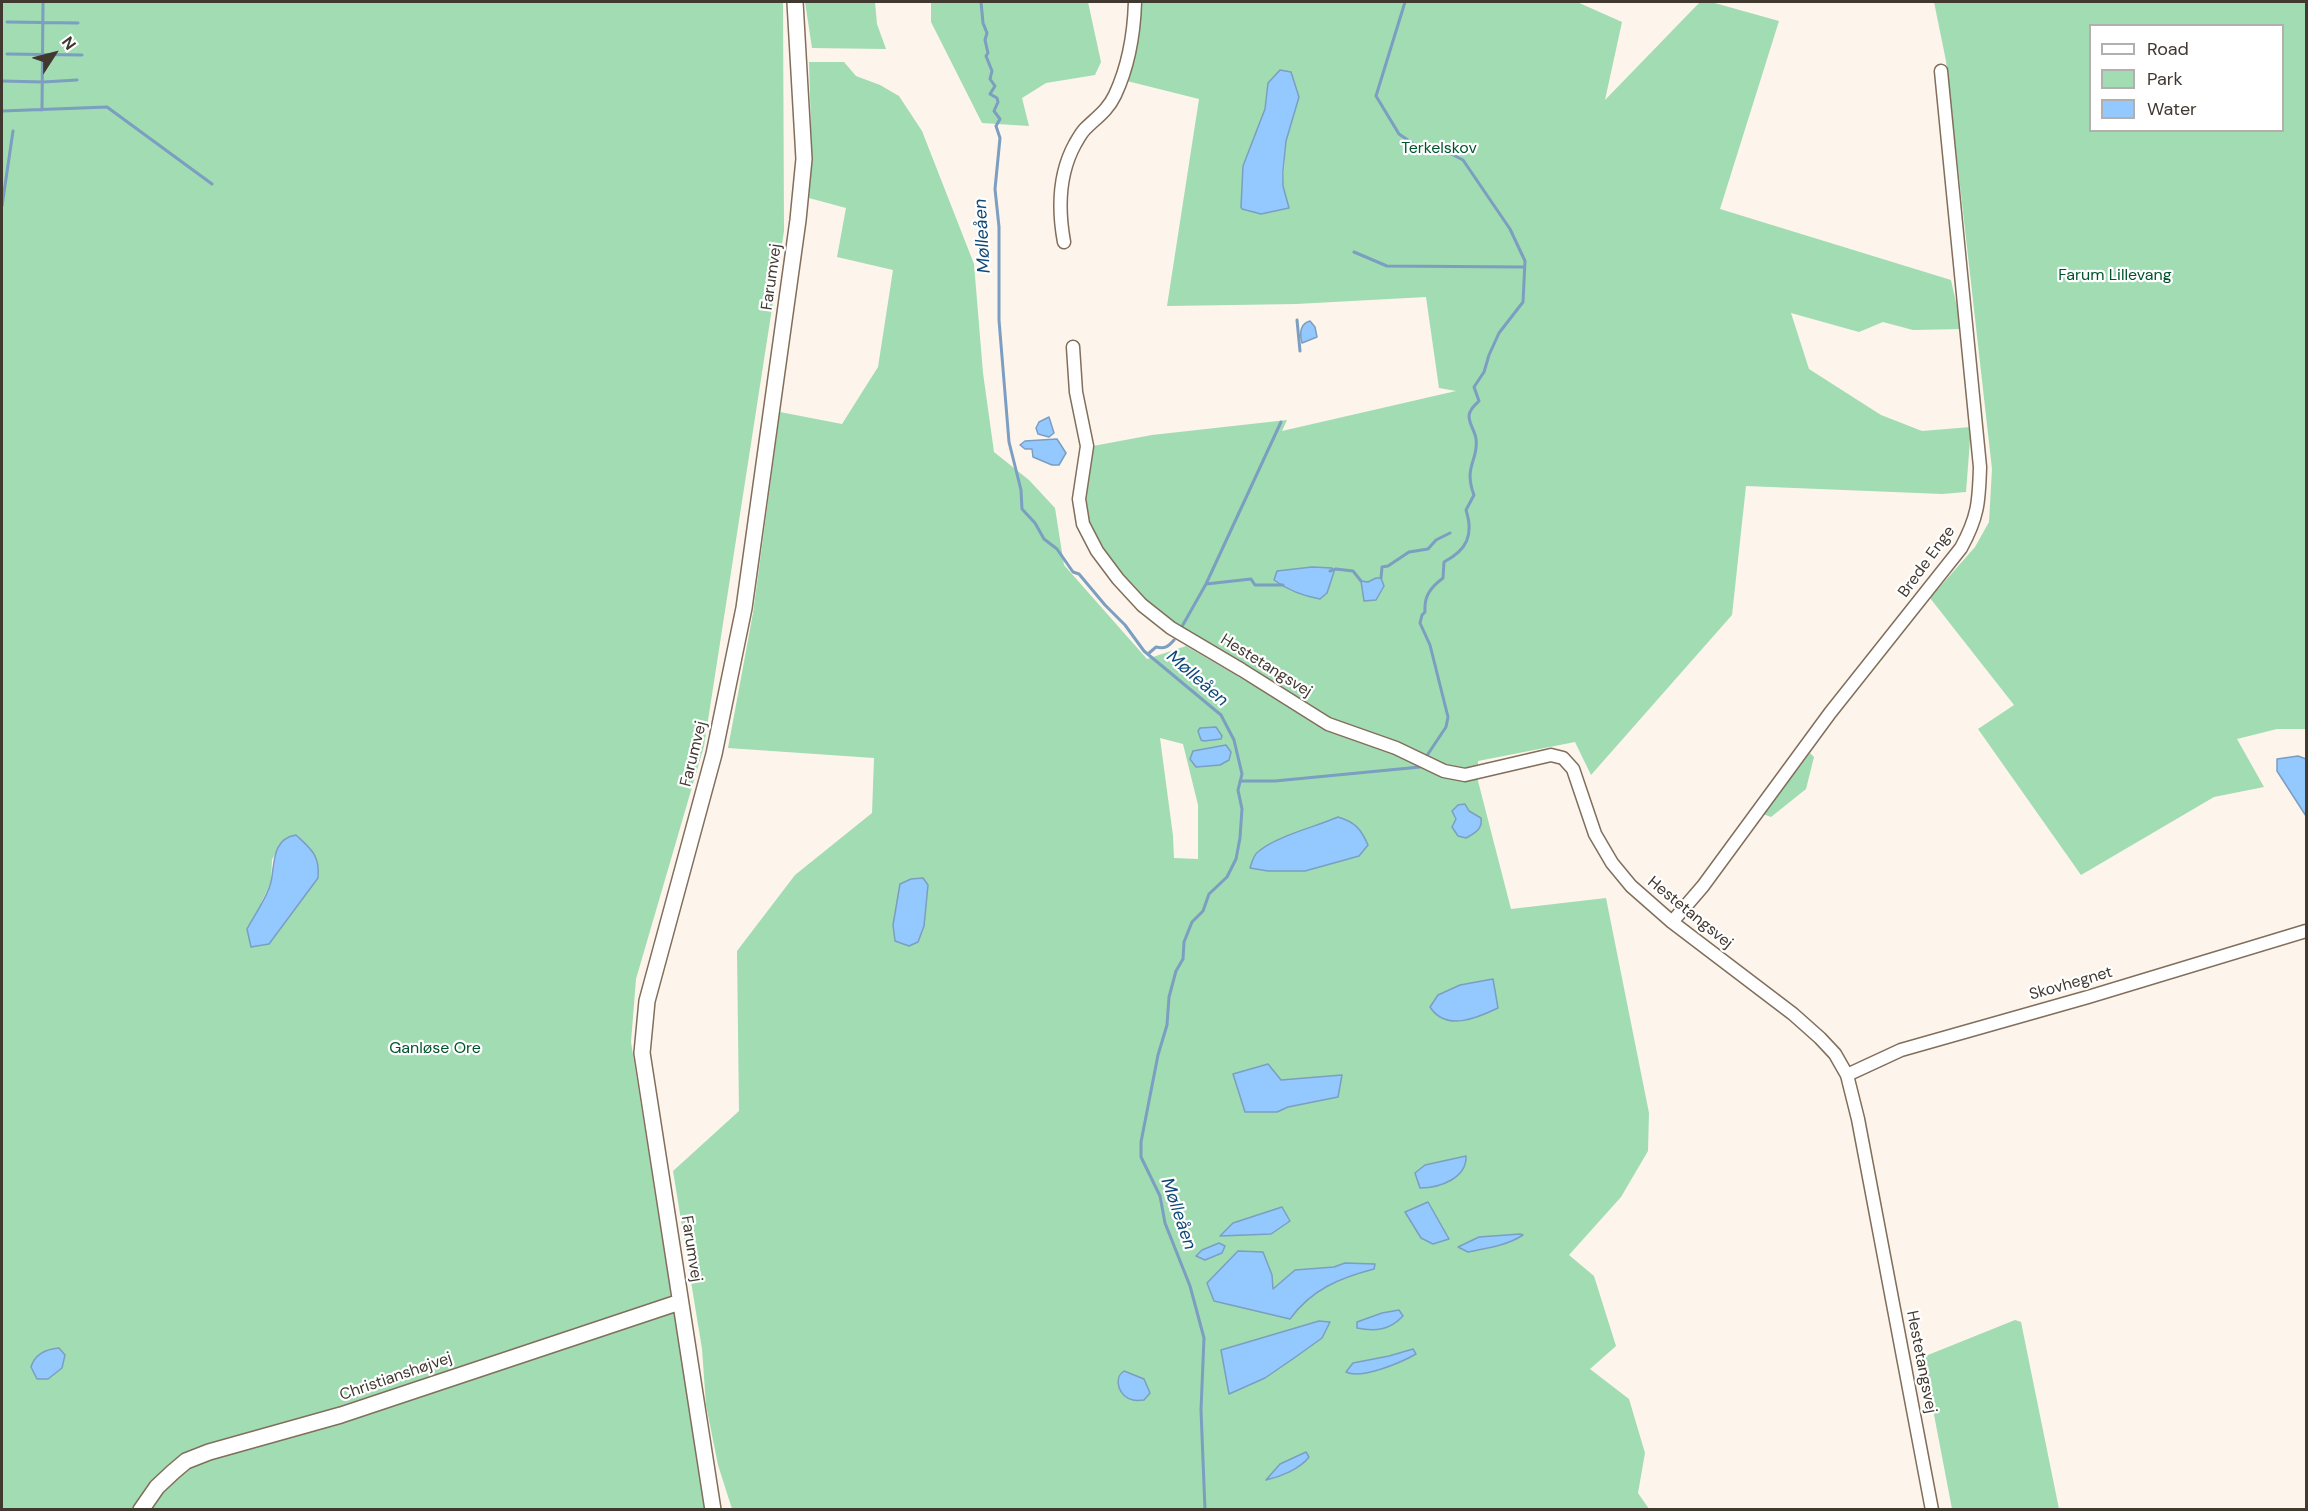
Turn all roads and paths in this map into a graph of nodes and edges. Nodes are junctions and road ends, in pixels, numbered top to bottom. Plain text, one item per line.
1 (795, 2) edge
2 (1135, 2) edge
3 (1941, 71) dead end
4 (1064, 242) dead end
5 (1073, 347) dead end
6 (1672, 922) junction
7 (2307, 931) edge
8 (1847, 1075) junction
9 (680, 1302) junction
10 (141, 1509) edge
11 (713, 1509) edge
12 (1932, 1509) edge

1 - 9 street, Farumvej
2 - 4 street
3 - 6 street, Brede Enge
5 - 6 street, Hestetangsvej
6 - 8 street, Hestetangsvej
7 - 8 street, Skovhegnet
8 - 12 street, Hestetangsvej
9 - 10 street, Christianshøjvej
9 - 11 street, Farumvej

